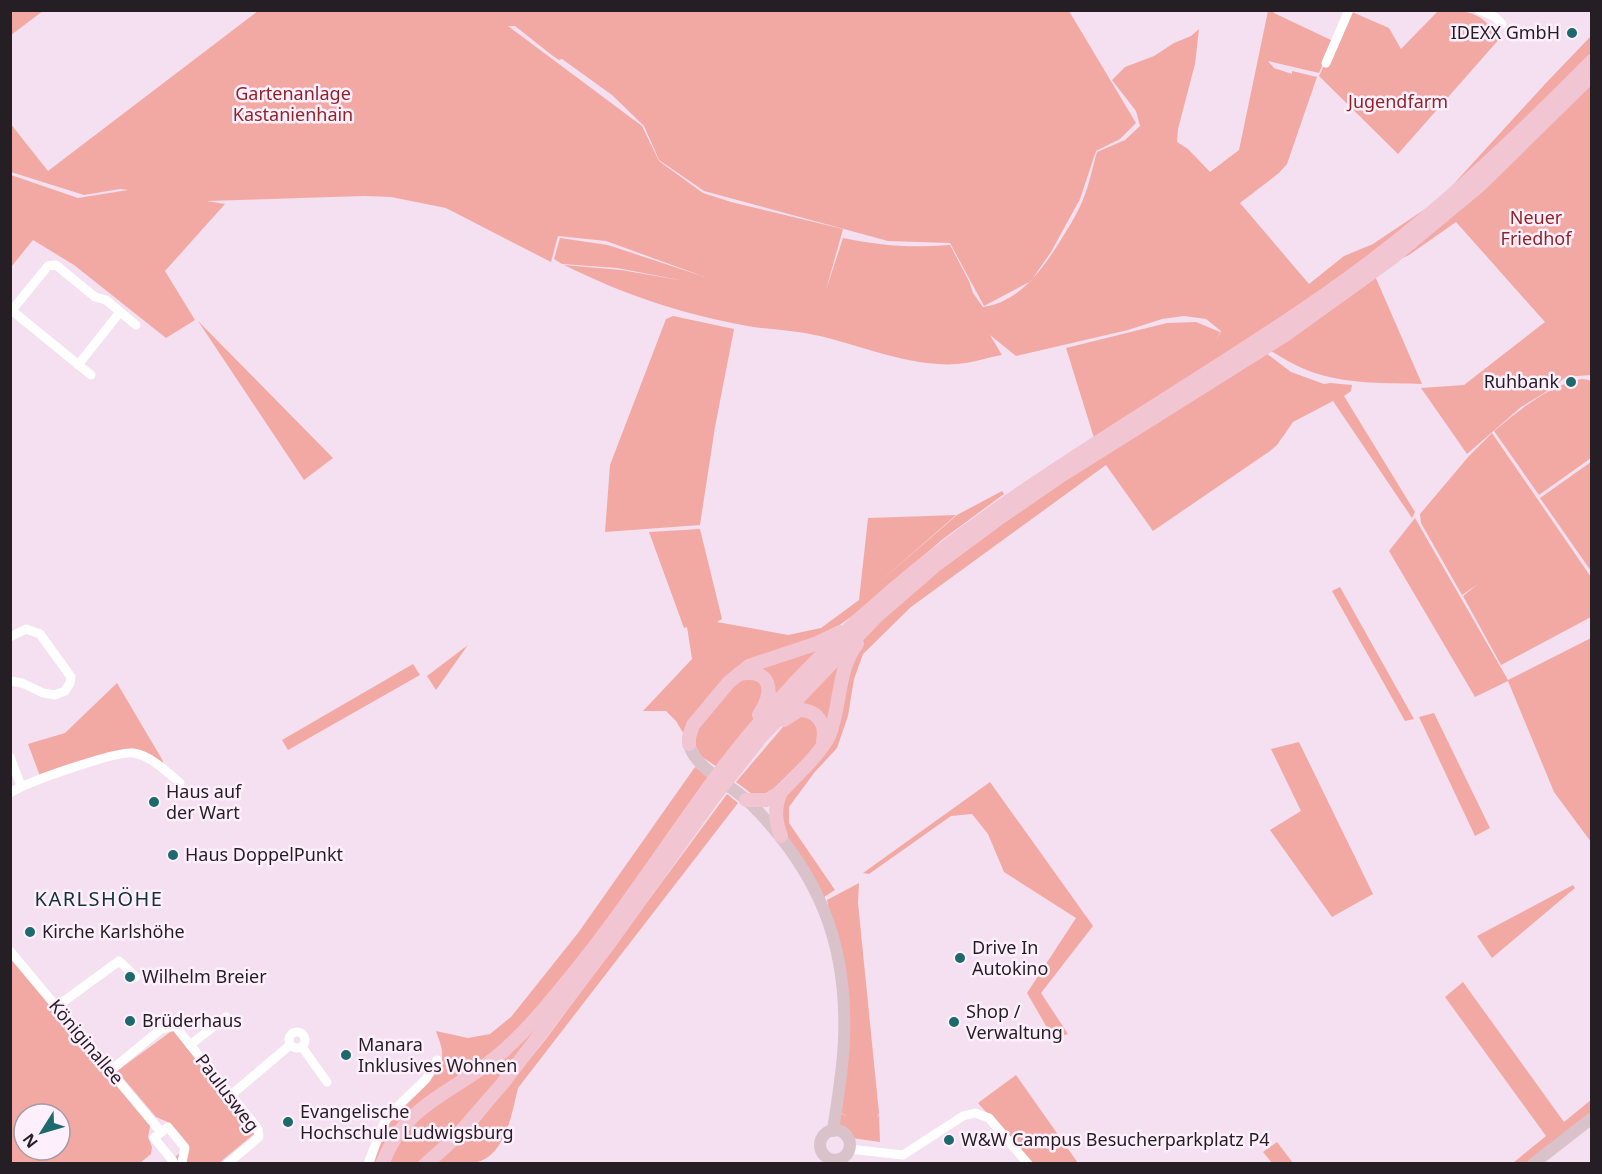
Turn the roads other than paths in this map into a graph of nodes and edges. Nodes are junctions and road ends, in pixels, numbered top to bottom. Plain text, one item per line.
1 (1349, 10) edge
2 (1479, 10) edge
3 (1502, 24) dead end
4 (1592, 61) edge
5 (1326, 63) dead end
6 (1592, 75) edge
7 (11, 309) edge
8 (120, 312) junction
9 (136, 325) dead end
10 (1282, 331) junction
11 (1232, 363) junction
12 (78, 365) junction
13 (92, 375) dead end
14 (877, 616) junction
15 (851, 626) junction
16 (10, 636) edge
17 (739, 674) junction
18 (10, 681) edge
19 (757, 733) junction
20 (689, 744) joint
21 (821, 748) junction
22 (10, 757) edge
23 (180, 783) dead end
24 (21, 786) junction
25 (10, 792) edge
26 (781, 792) junction
27 (709, 795) junction
28 (746, 800) junction
29 (781, 836) junction
30 (10, 951) edge
31 (136, 977) dead end
32 (56, 1007) junction
33 (226, 1017) dead end
34 (190, 1045) junction
35 (290, 1045) junction
36 (302, 1047) junction
37 (437, 1060) dead end
38 (111, 1071) junction
39 (327, 1082) dead end
40 (231, 1095) junction
41 (1592, 1119) edge
42 (833, 1131) junction
43 (161, 1132) junction
44 (849, 1149) junction
45 (822, 1160) edge
46 (177, 1163) edge
47 (227, 1164) edge
48 (368, 1164) edge
49 (382, 1164) edge
50 (426, 1164) edge
51 (1028, 1164) edge
52 (1533, 1164) edge

1 - 5 street
2 - 3 street
4 - 10 highway
6 - 10 highway
7 - 8 street
7 - 12 street
8 - 9 street
8 - 12 street
10 - 11 highway
11 - 14 highway
11 - 15 highway
12 - 13 street
14 - 19 highway
14 - 21 highway
15 - 17 highway
15 - 19 highway
16 - 18 street
17 - 19 highway
17 - 20 highway
19 - 21 highway
19 - 27 highway
20 - 28 main road
21 - 26 highway
22 - 24 street
23 - 24 street
24 - 25 street
26 - 28 highway
26 - 29 highway
27 - 49 highway
27 - 50 highway
28 - 29 main road
29 - 42 main road
30 - 32 street, Königinallee
31 - 32 street
32 - 38 street, Königinallee
33 - 34 street, Paulusweg
34 - 38 street, Paulusweg
34 - 40 street, Paulusweg
35 - 36 street
35 - 36 street
35 - 40 street
36 - 39 street
37 - 48 street
38 - 43 street, Königinallee
40 - 47 street, Paulusweg
41 - 52 main road
42 - 44 main road
42 - 45 main road
43 - 46 street, Königinallee
43 - 46 street, Königinallee
44 - 45 main road
44 - 51 street

